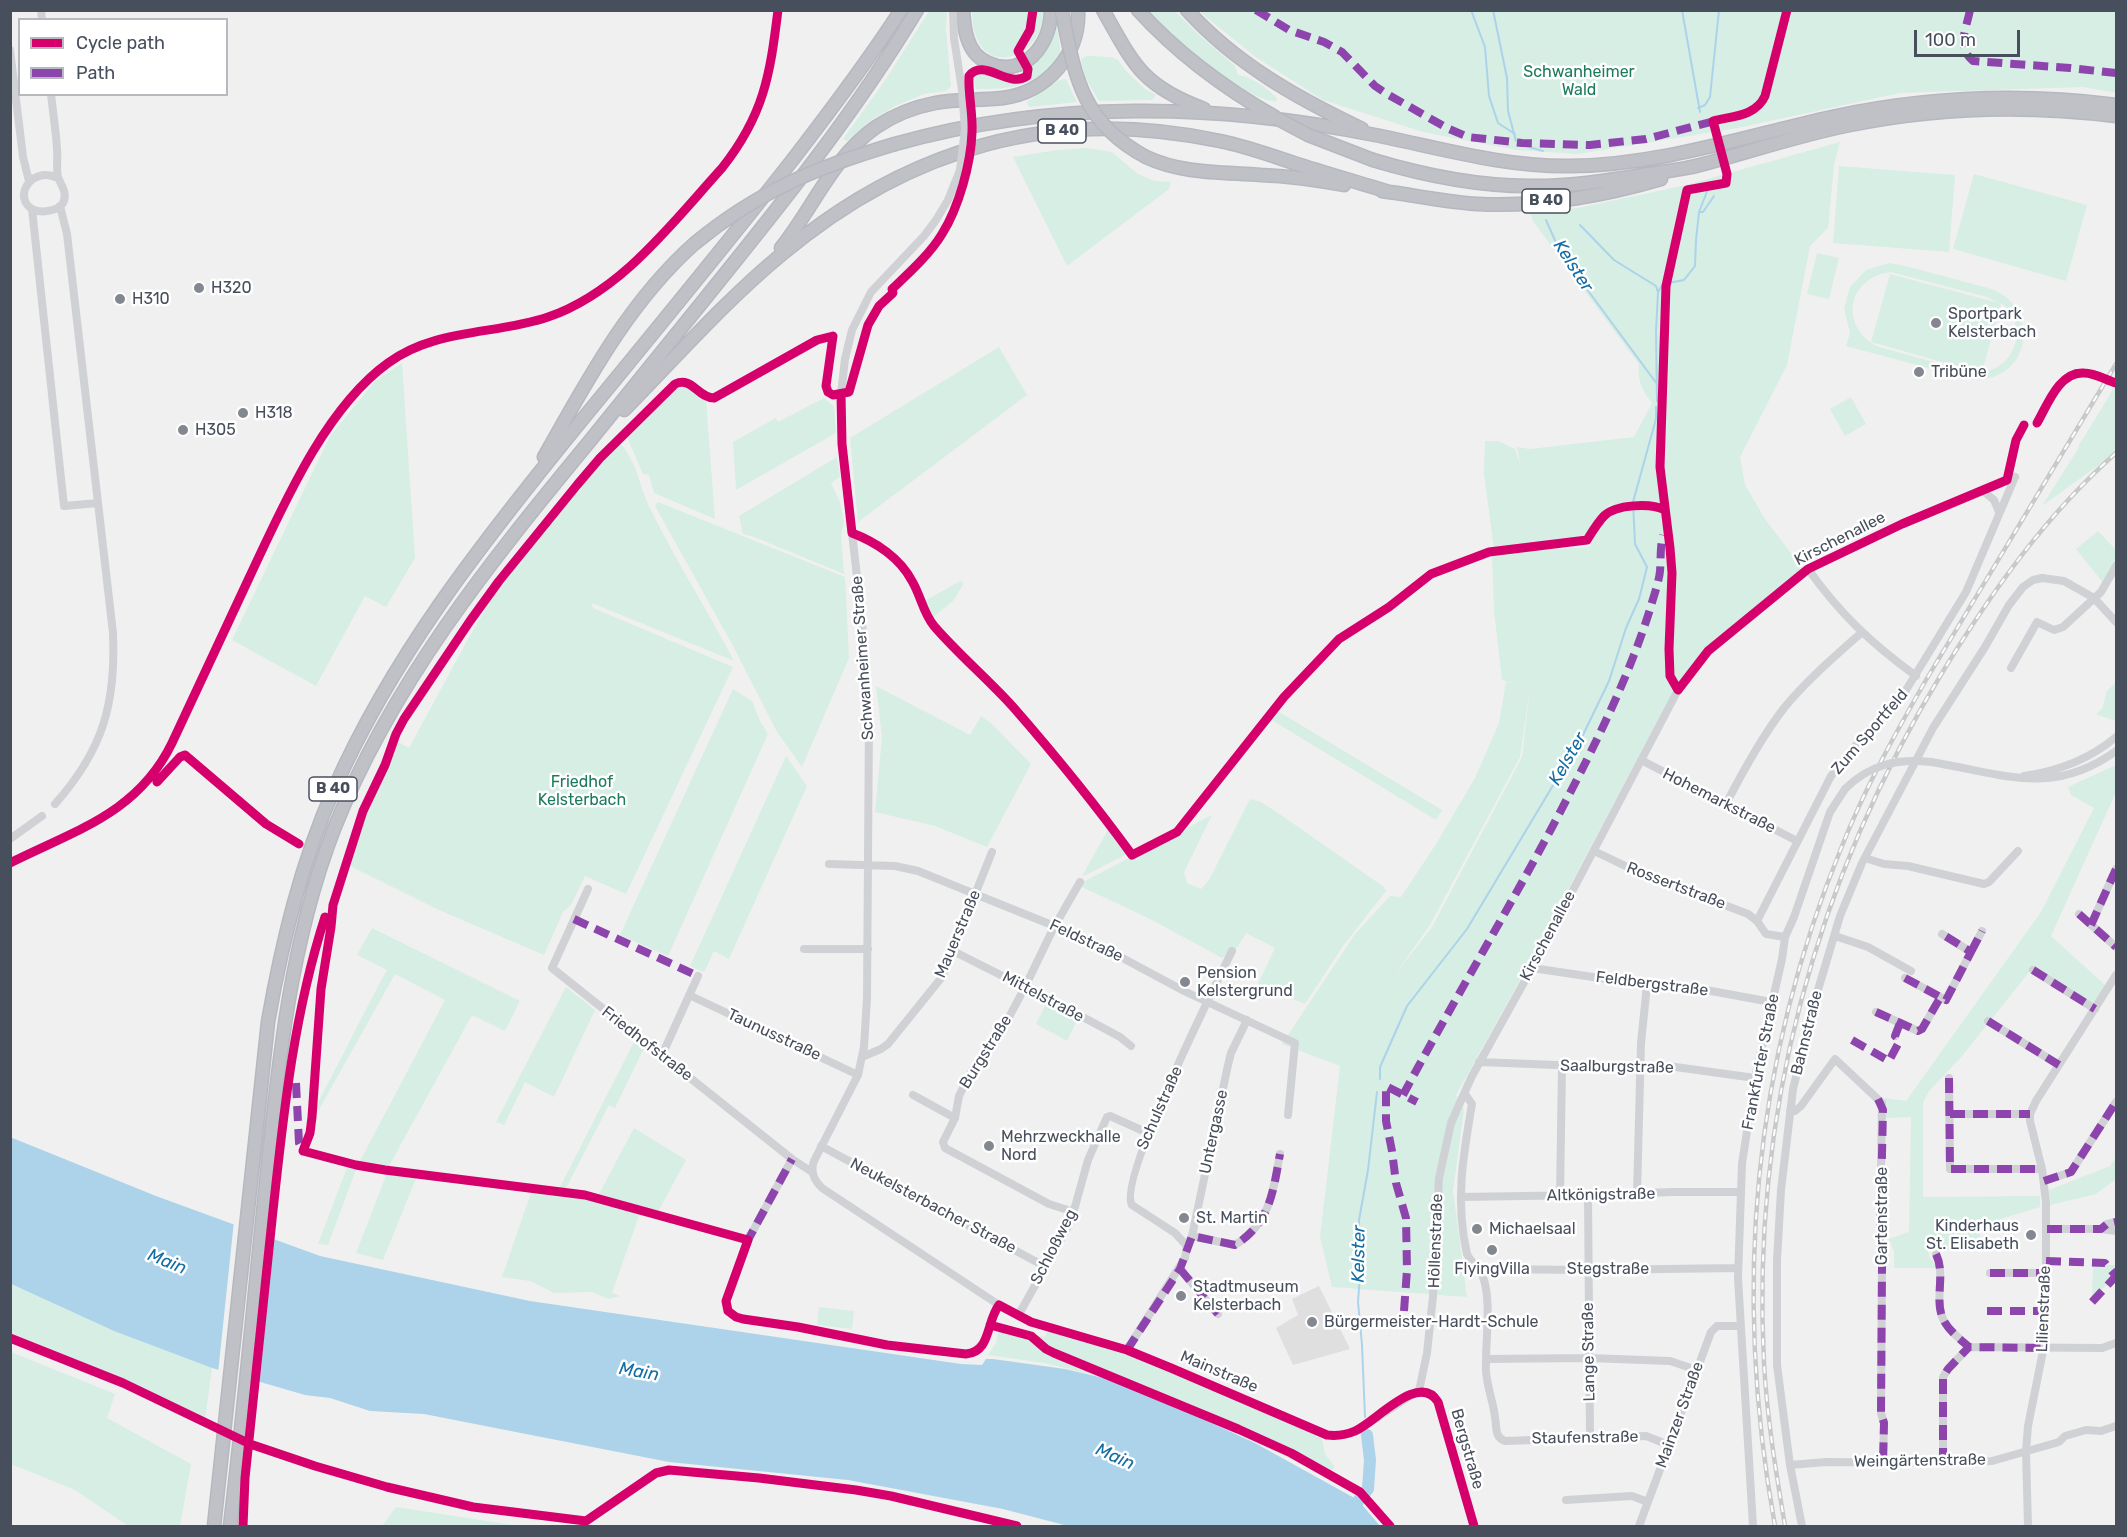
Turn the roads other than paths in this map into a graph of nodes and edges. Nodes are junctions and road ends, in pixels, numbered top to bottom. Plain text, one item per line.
1 (893, 10) edge
2 (901, 10) edge
3 (917, 10) edge
4 (953, 10) edge
5 (962, 10) edge
6 (1078, 10) edge
7 (1103, 10) edge
8 (1138, 10) edge
9 (1186, 10) edge
10 (1058, 11) edge
11 (10, 50) edge
12 (865, 63) junction
13 (959, 69) junction
14 (51, 96) edge
15 (2116, 105) edge
16 (1214, 112) junction
17 (2116, 116) edge
18 (1374, 134) junction
19 (1699, 165) junction
20 (58, 178) junction
21 (29, 181) junction
22 (1389, 192) junction
23 (60, 206) junction
24 (32, 209) junction
25 (763, 270) junction
26 (584, 447) junction
27 (2015, 477) joint
28 (527, 488) junction
29 (1982, 490) junction
30 (98, 503) junction
31 (1999, 513) junction
32 (2116, 567) edge
33 (1808, 569) junction
34 (2094, 598) junction
35 (2116, 622) edge
36 (1861, 633) junction
37 (2012, 668) dead end
38 (1916, 676) junction
39 (2116, 737) edge
40 (2116, 751) edge
41 (1641, 760) junction
42 (2015, 777) junction
43 (55, 804) dead end
44 (1726, 804) junction
45 (42, 816) dead end
46 (10, 839) edge
47 (1797, 841) junction
48 (1594, 851) junction
49 (2018, 851) dead end
50 (992, 852) dead end
51 (1865, 858) junction
52 (829, 864) dead end
53 (868, 864) junction
54 (2116, 869) edge
55 (1080, 882) dead end
56 (588, 889) dead end
57 (975, 894) junction
58 (2079, 914) dead end
59 (1757, 921) junction
60 (2091, 925) junction
61 (1055, 926) junction
62 (1982, 931) dead end
63 (1942, 934) dead end
64 (1835, 936) junction
65 (1785, 937) junction
66 (2116, 947) edge
67 (804, 949) dead end
68 (868, 949) junction
69 (953, 951) junction
70 (1232, 951) dead end
71 (1971, 952) junction
72 (1532, 968) junction
73 (2033, 969) dead end
74 (2116, 975) edge
75 (698, 976) dead end
76 (1647, 985) junction
77 (1025, 987) junction
78 (689, 995) junction
79 (1940, 998) junction
80 (1208, 1002) junction
81 (1771, 1002) junction
82 (2095, 1009) junction
83 (1876, 1012) dead end
84 (1247, 1020) junction
85 (1988, 1021) dead end
86 (1900, 1023) junction
87 (1894, 1036) dead end
88 (1131, 1046) dead end
89 (662, 1055) junction
90 (862, 1057) junction
91 (1479, 1062) junction
92 (2059, 1065) junction
93 (1562, 1066) junction
94 (1640, 1068) junction
95 (858, 1075) junction
96 (1755, 1078) junction
97 (1950, 1078) dead end
98 (1464, 1094) junction
99 (913, 1095) dead end
100 (2116, 1102) edge
101 (1790, 1111) junction
102 (1950, 1114) junction
103 (2031, 1114) junction
104 (1288, 1115) dead end
105 (955, 1118) junction
106 (1148, 1133) junction
107 (821, 1146) junction
108 (1280, 1154) dead end
109 (792, 1159) junction
110 (2042, 1169) junction
111 (812, 1172) junction
112 (2044, 1181) junction
113 (1740, 1192) junction
114 (1637, 1194) junction
115 (1588, 1195) junction
116 (1560, 1196) junction
117 (1461, 1197) junction
118 (1074, 1212) junction
119 (2116, 1222) edge
120 (2047, 1229) junction
121 (2101, 1229) junction
122 (2116, 1230) edge
123 (1192, 1236) junction
124 (748, 1240) dead end
125 (1187, 1246) junction
126 (1936, 1254) dead end
127 (1046, 1267) junction
128 (1738, 1268) junction
129 (1180, 1269) junction
130 (1479, 1269) junction
131 (1589, 1270) junction
132 (1990, 1273) dead end
133 (2045, 1273) junction
134 (1218, 1314) dead end
135 (1018, 1316) junction
136 (1740, 1326) junction
137 (2116, 1343) edge
138 (1969, 1347) junction
139 (2044, 1348) junction
140 (1127, 1350) junction
141 (1589, 1358) junction
142 (1486, 1359) junction
143 (1697, 1370) junction
144 (1419, 1391) junction
145 (2116, 1426) edge
146 (1590, 1437) junction
147 (1669, 1445) junction
148 (2026, 1451) junction
149 (1882, 1463) junction
150 (1943, 1463) junction
151 (1790, 1465) junction
152 (1566, 1500) dead end
153 (1648, 1502) junction
154 (214, 1527) edge
155 (230, 1527) edge
156 (1474, 1527) edge
157 (1639, 1527) edge
158 (1753, 1527) edge
159 (1802, 1527) edge
160 (2028, 1527) edge

1 - 12 highway
2 - 12 highway, B 40
3 - 26 highway, B 40
4 - 13 street
5 - 10 highway
5 - 13 street
6 - 25 highway
7 - 16 highway
8 - 19 highway, bridge
9 - 18 highway, B 40
10 - 22 highway, bridge
11 - 21 street
12 - 28 highway, B 40
13 - 53 street, Schwanheimer Straße, bridge
14 - 20 street
15 - 18 highway, B 40
16 - 18 highway
16 - 28 highway, B 40, bridge
17 - 19 highway, B 40
19 - 22 highway, B 40
20 - 21 street
20 - 23 street
21 - 24 street
22 - 25 highway, B 40
23 - 24 street
23 - 30 street
24 - 30 street
25 - 26 highway, B 40
26 - 155 highway, B 40
27 - 29 street, Kirschenallee
27 - 31 street, Zum Sportfeld
28 - 154 highway, B 40
29 - 31 street
29 - 33 street, Kirschenallee
30 - 43 street
31 - 38 street, Zum Sportfeld
32 - 34 street
33 - 36 street
33 - 41 street, Kirschenallee
34 - 35 street
34 - 37 street
34 - 51 street, Bahnstraße
36 - 38 street
36 - 44 street
38 - 47 street, Zum Sportfeld
39 - 42 street
40 - 42 street
41 - 44 street, Hohemarkstraße
41 - 48 street, Kirschenallee
42 - 65 street, Frankfurter Straße, bridge
44 - 47 street, Hohemarkstraße
45 - 46 street
47 - 59 street, Zum Sportfeld
48 - 59 street, Rossertstraße
48 - 72 street, Kirschenallee
49 - 51 street
50 - 57 street, Mauerstraße
51 - 64 street, Bahnstraße
52 - 53 street, Feldstraße
53 - 57 street, Feldstraße
53 - 68 street, Schwanheimer Straße
54 - 60 street
55 - 61 street, Burgstraße
56 - 89 street, Friedhofstraße
57 - 61 street, Feldstraße
57 - 69 street, Mauerstraße
58 - 60 street
59 - 65 street
60 - 66 street
61 - 77 street, Burgstraße
61 - 80 street, Feldstraße
62 - 71 street
63 - 71 street
64 - 79 street
64 - 101 street, Bahnstraße
65 - 81 street, Frankfurter Straße
67 - 68 street
68 - 90 street, Schwanheimer Straße
69 - 77 street, Mittelstraße
69 - 90 street, Mauerstraße
70 - 80 street, Schulstraße
71 - 79 street
72 - 76 street, Feldbergstraße
72 - 91 street, Kirschenallee
73 - 82 street
74 - 82 street
75 - 78 street
76 - 81 street, Feldbergstraße
76 - 94 street
77 - 88 street, Mittelstraße
77 - 105 street, Burgstraße
78 - 89 street
78 - 95 street, Taunusstraße
79 - 86 street
80 - 84 street, Feldstraße
80 - 106 street, Schulstraße
81 - 96 street, Frankfurter Straße
82 - 92 street
83 - 86 street
84 - 104 street, Feldstraße
84 - 123 street, Untergasse
85 - 92 street
86 - 87 street
89 - 109 street, Friedhofstraße
90 - 95 street, Schwanheimer Straße
91 - 93 street, Saalburgstraße
91 - 98 street, Kirschenallee
92 - 103 street
93 - 94 street, Saalburgstraße
93 - 116 street
94 - 96 street, Saalburgstraße
94 - 114 street
95 - 107 street, Schwanheimer Straße
96 - 113 street, Frankfurter Straße
97 - 102 street
98 - 117 street
98 - 144 street, Höllenstraße
99 - 105 street
100 - 112 street
101 - 149 street, Gartenstraße
101 - 151 street, Bahnstraße
102 - 103 street
102 - 110 street
103 - 110 street, Lilienstraße
105 - 118 street, Burgstraße
106 - 118 street, Schloßweg
106 - 125 street, Schulstraße
107 - 111 street, Schwanheimer Straße
107 - 127 street, Neukelsterbacher Straße
108 - 123 street
109 - 111 street, Friedhofstraße
109 - 124 street
110 - 112 street, Lilienstraße
111 - 135 street, Mainstraße
112 - 120 street, Lilienstraße
113 - 114 street, Altkönigstraße
113 - 128 street, Frankfurter Straße
114 - 115 street, Altkönigstraße
115 - 116 street, Altkönigstraße
115 - 131 street, Lange Straße
116 - 117 street, Altkönigstraße
117 - 130 street
118 - 127 street, Schloßweg
119 - 121 street
120 - 121 street
120 - 133 street, Lilienstraße
121 - 122 street
123 - 125 street, Untergasse
125 - 129 street, Untergasse
126 - 138 street
127 - 135 street, Schloßweg
128 - 131 street, Stegstraße
128 - 136 street, Frankfurter Straße
129 - 134 street
129 - 140 street, Untergasse
130 - 131 street, Stegstraße
130 - 142 street
131 - 141 street, Lange Straße
132 - 133 street
133 - 139 street, Lilienstraße
135 - 140 street, Mainstraße
136 - 143 street, Mainzer Straße
136 - 158 street, Frankfurter Straße
137 - 139 street
138 - 139 street
138 - 150 street
139 - 148 street, Lilienstraße
140 - 144 street, Mainstraße
141 - 142 street
141 - 143 street
141 - 146 street, Lange Straße
142 - 146 street, Staufenstraße
143 - 147 street, Mainzer Straße
144 - 156 street, Bergstraße
145 - 148 street, Weingärtenstraße
146 - 147 street, Staufenstraße
147 - 153 street, Mainzer Straße
148 - 150 street, Weingärtenstraße
148 - 160 street, Lilienstraße
149 - 150 street, Weingärtenstraße
149 - 151 street, Weingärtenstraße
151 - 159 street, Bahnstraße
152 - 153 street
153 - 157 street, Mainzer Straße

